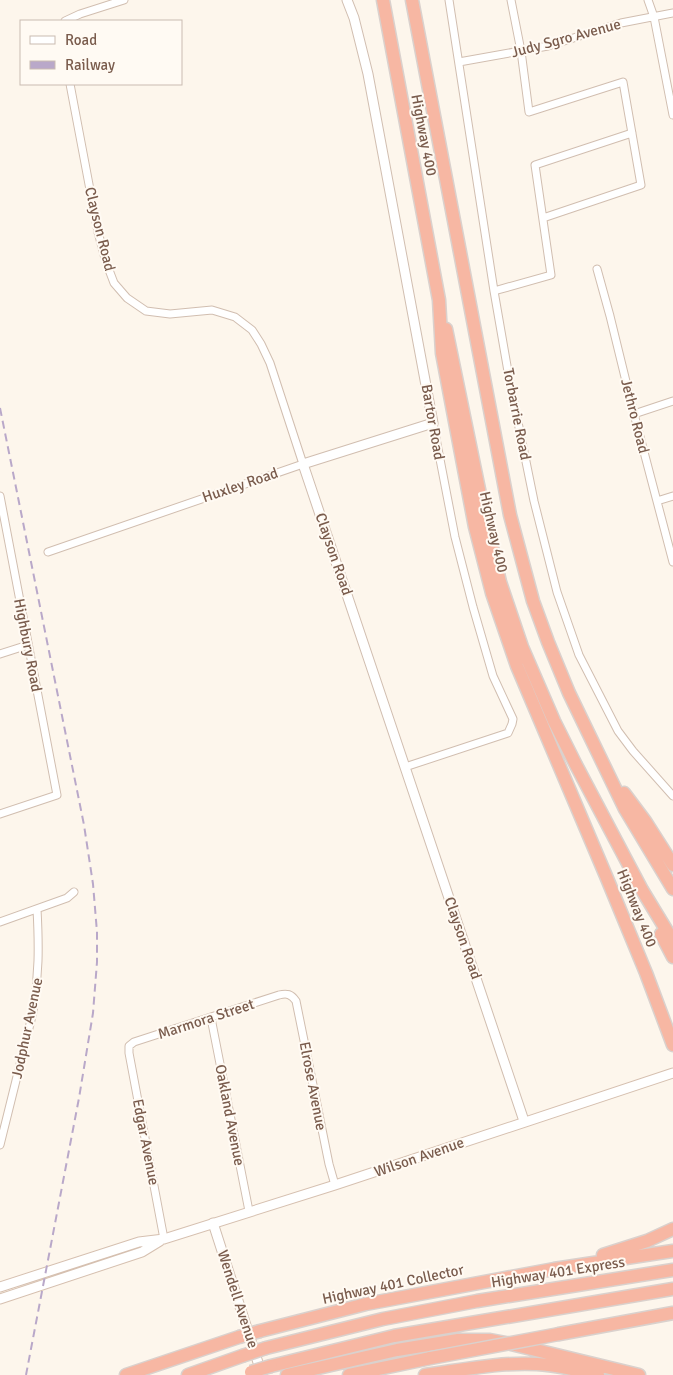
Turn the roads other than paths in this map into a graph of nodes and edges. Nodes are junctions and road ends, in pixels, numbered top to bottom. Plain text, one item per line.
1 (124, 0) edge
2 (347, 0) edge
3 (383, 0) edge
4 (412, 0) edge
5 (448, 0) edge
6 (511, 0) edge
7 (648, 0) edge
8 (673, 13) edge
9 (654, 17) junction
10 (68, 20) edge
11 (521, 51) junction
12 (459, 62) junction
13 (70, 85) edge
14 (673, 116) edge
15 (632, 133) junction
16 (543, 218) junction
17 (597, 269) dead end
18 (494, 291) junction
19 (439, 300) junction
20 (673, 401) edge
21 (634, 414) junction
22 (433, 423) junction
23 (303, 464) junction
24 (673, 496) edge
25 (0, 498) edge
26 (657, 501) junction
27 (48, 552) dead end
28 (673, 562) edge
29 (28, 645) junction
30 (0, 654) edge
31 (605, 766) junction
32 (405, 767) junction
33 (673, 796) edge
34 (0, 814) edge
35 (673, 865) edge
36 (673, 889) edge
37 (642, 890) junction
38 (74, 892) dead end
39 (37, 909) junction
40 (0, 922) edge
41 (673, 941) edge
42 (673, 957) edge
43 (285, 994) joint
44 (210, 1018) junction
45 (672, 1041) edge
46 (129, 1046) joint
47 (673, 1072) edge
48 (524, 1122) junction
49 (0, 1145) edge
50 (335, 1185) junction
51 (250, 1211) junction
52 (213, 1223) junction
53 (673, 1229) edge
54 (164, 1239) junction
55 (673, 1251) edge
56 (554, 1269) junction
57 (673, 1270) edge
58 (0, 1287) edge
59 (673, 1289) edge
60 (0, 1299) edge
61 (673, 1313) edge
62 (257, 1372) edge
63 (126, 1375) edge
64 (188, 1375) edge
65 (287, 1375) edge
66 (349, 1375) edge
67 (425, 1375) edge
68 (598, 1375) edge
69 (639, 1375) edge

1 - 10 street
2 - 22 street, Bartor Road
3 - 19 highway, Highway 400
4 - 31 highway, Highway 400
5 - 12 street, Torbarrie Road
6 - 11 street
7 - 9 street
8 - 9 street, Judy Sgro Avenue
9 - 11 street, Judy Sgro Avenue
9 - 14 street
11 - 12 street, Judy Sgro Avenue
11 - 15 street
12 - 18 street, Torbarrie Road
13 - 23 street, Clayson Road
15 - 16 street
15 - 16 street
16 - 18 street
17 - 21 street, Jethro Road
18 - 33 street, Torbarrie Road
19 - 37 highway
19 - 45 highway, Highway 400
20 - 21 street
21 - 26 street, Jethro Road
22 - 23 street, Huxley Road
22 - 32 street, Bartor Road
23 - 27 street, Huxley Road
23 - 32 street, Clayson Road
24 - 26 street
25 - 29 street, Highbury Road
26 - 28 street, Jethro Road
29 - 30 street
29 - 34 street, Highbury Road
31 - 35 highway
31 - 36 highway, Highway 400
32 - 48 street, Clayson Road
37 - 41 highway
37 - 42 highway
38 - 39 street
39 - 40 street
39 - 49 street, Jodphur Avenue
43 - 44 street, Marmora Street
43 - 50 street, Elrose Avenue
44 - 46 street, Marmora Street
44 - 51 street, Oakland Avenue
46 - 54 street, Edgar Avenue
47 - 48 street, Wilson Avenue
48 - 50 street, Wilson Avenue
50 - 51 street, Wilson Avenue
51 - 52 street, Wilson Avenue
52 - 54 street, Wilson Avenue
52 - 62 street, Wendell Avenue
53 - 56 highway
54 - 58 street, Wilson Avenue
54 - 60 street, Wilson Avenue
55 - 56 highway, Highway 401 Collector
56 - 63 highway, Highway 401 Collector, bridge
57 - 64 highway, Highway 401 Express, bridge
59 - 62 highway
61 - 66 highway, bridge
65 - 69 highway
67 - 68 highway

